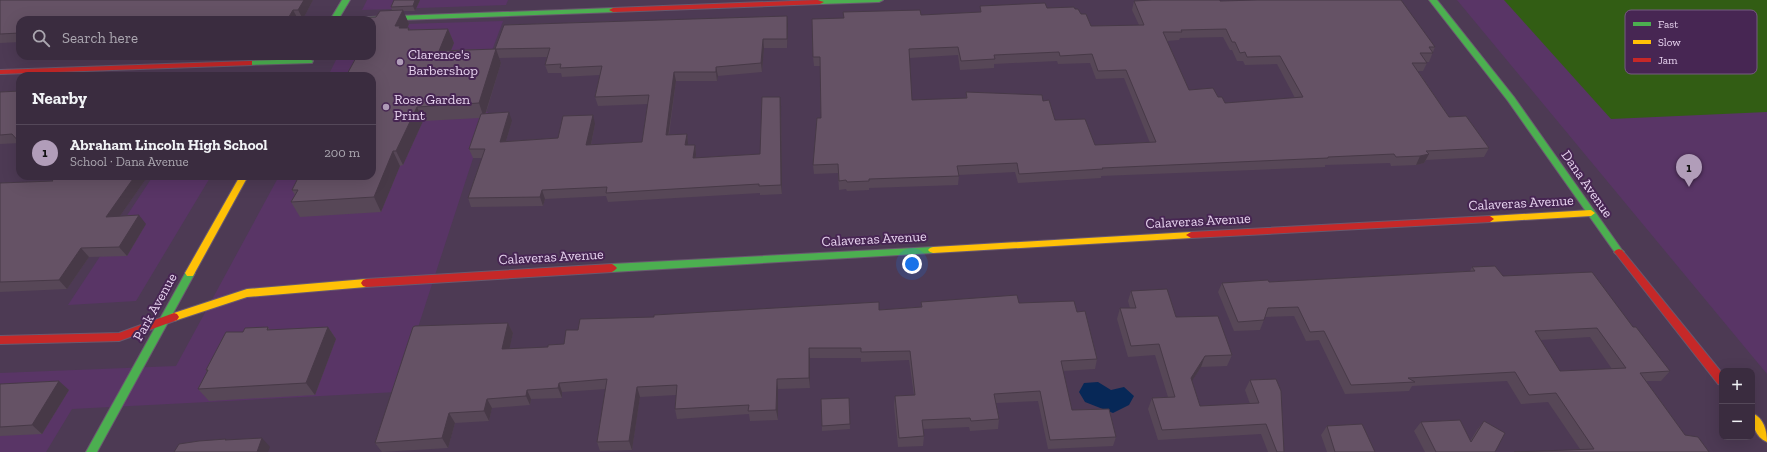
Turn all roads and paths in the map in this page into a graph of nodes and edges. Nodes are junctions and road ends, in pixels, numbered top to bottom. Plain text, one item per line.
1 (346, 0) edge
2 (879, 0) edge
3 (1433, 0) edge
4 (336, 16) edge
5 (376, 19) edge
6 (266, 60) edge
7 (309, 60) edge
8 (303, 71) dead end
9 (0, 72) edge
10 (242, 180) edge
11 (1591, 213) junction
12 (164, 320) junction
13 (0, 340) edge
14 (1719, 377) edge
15 (1755, 422) edge
16 (1767, 437) edge
17 (91, 452) edge

1 - 4 street
2 - 5 street
3 - 11 street, Dana Avenue
6 - 9 street
7 - 8 street
10 - 12 street, Park Avenue
11 - 12 street, Calaveras Avenue
11 - 14 street, Dana Avenue
12 - 13 street, Calaveras Avenue
12 - 17 street, Park Avenue
15 - 16 street

